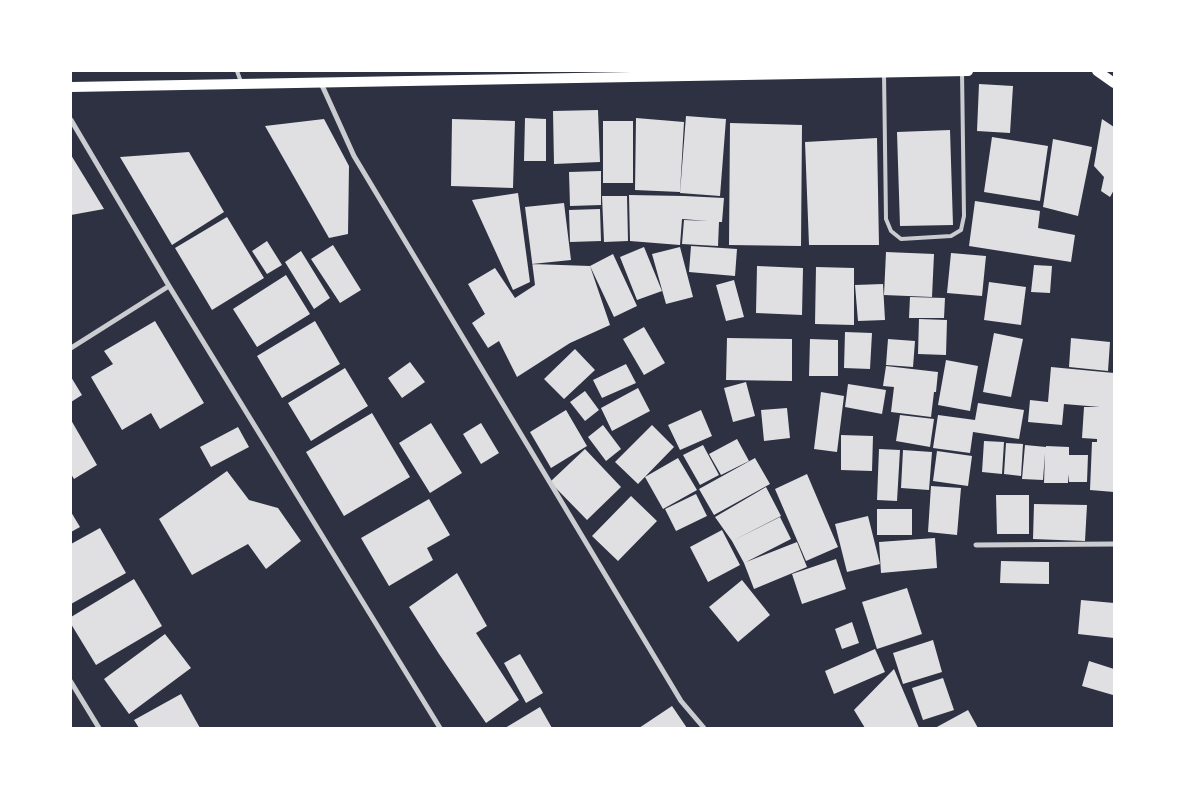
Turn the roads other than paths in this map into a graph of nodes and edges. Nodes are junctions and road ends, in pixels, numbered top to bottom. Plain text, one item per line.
1 (237, 71) edge
2 (962, 71) edge
3 (968, 71) edge
4 (1097, 71) edge
5 (769, 73) edge
6 (793, 73) edge
7 (884, 73) junction
8 (320, 83) junction
9 (1114, 83) edge
10 (242, 84) junction
11 (71, 87) edge
12 (71, 120) edge
13 (169, 286) junction
14 (71, 348) edge
15 (1114, 544) edge
16 (976, 545) dead end
17 (71, 682) edge
18 (99, 728) edge
19 (440, 728) edge
20 (704, 728) edge

1 - 10 lane
2 - 3 main road
2 - 7 main road
2 - 7 lane
4 - 9 main road
5 - 6 main road
5 - 8 main road
6 - 7 main road
8 - 10 main road
8 - 20 street
10 - 11 main road
12 - 13 street
13 - 14 street
13 - 19 street
15 - 16 street
17 - 18 street

